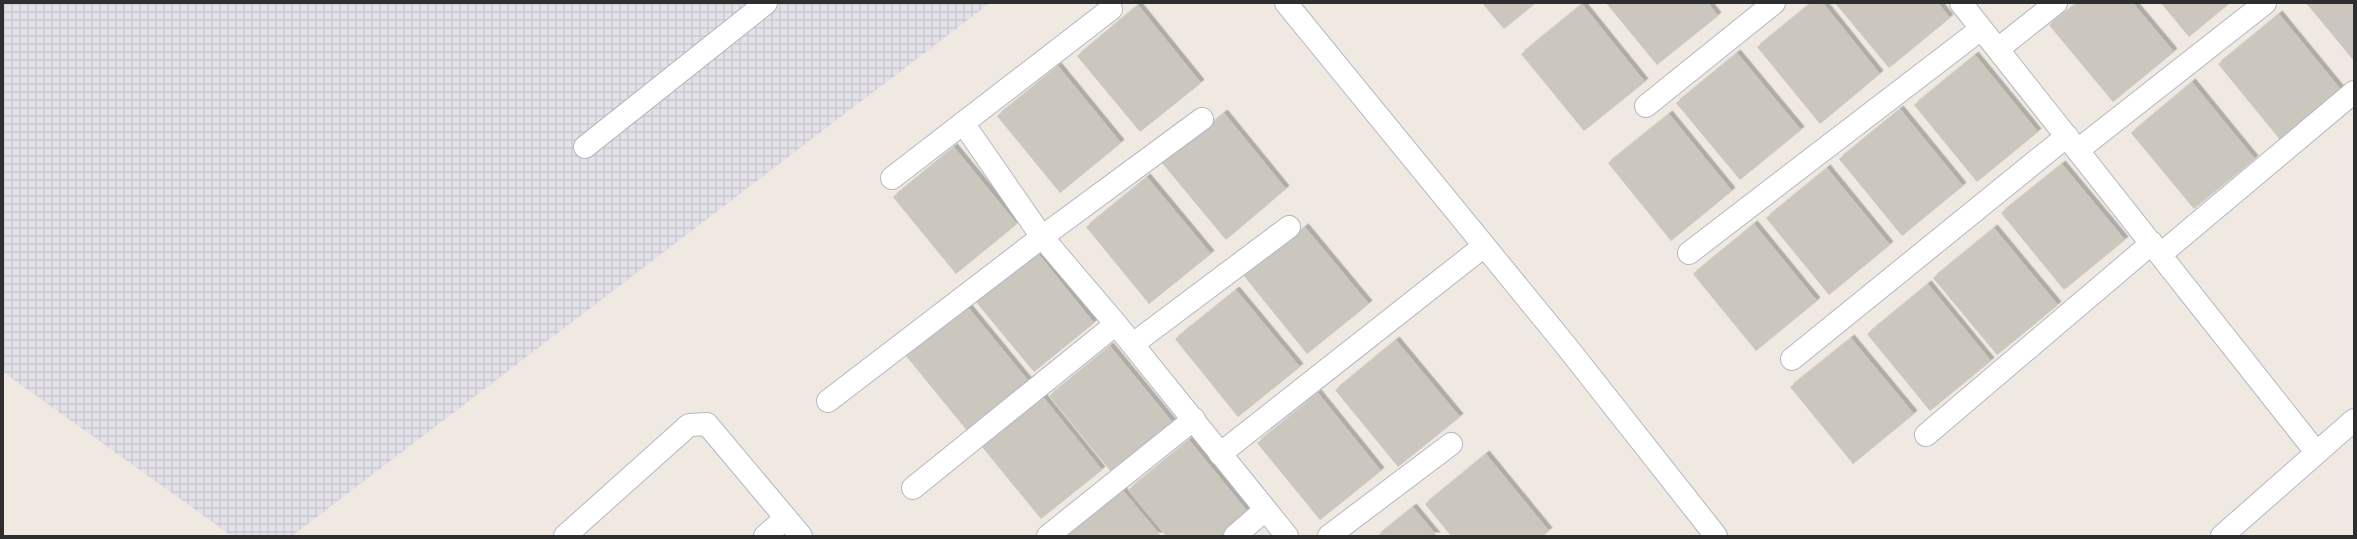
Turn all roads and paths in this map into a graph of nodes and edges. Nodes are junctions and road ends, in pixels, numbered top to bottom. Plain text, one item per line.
1 (766, 3) edge
2 (1286, 3) edge
3 (1774, 3) edge
4 (1961, 3) edge
5 (2056, 3) edge
6 (2265, 3) edge
7 (1112, 9) dead end
8 (1982, 29) junction
9 (1998, 49) junction
10 (2354, 92) edge
11 (1646, 106) dead end
12 (1202, 120) dead end
13 (963, 123) junction
14 (2072, 143) junction
15 (585, 147) dead end
16 (892, 178) dead end
17 (1289, 227) dead end
18 (1042, 236) junction
19 (1484, 246) junction
20 (2157, 249) junction
21 (1690, 254) dead end
22 (1116, 324) junction
23 (1133, 344) junction
24 (1792, 359) dead end
25 (828, 402) dead end
26 (1194, 419) junction
27 (2354, 420) edge
28 (1926, 435) dead end
29 (1451, 444) dead end
30 (2316, 452) junction
31 (1220, 454) junction
32 (913, 488) dead end
33 (1265, 510) junction
34 (786, 518) junction
35 (565, 536) edge
36 (765, 536) edge
37 (801, 536) edge
38 (1048, 536) edge
39 (1234, 536) edge
40 (1287, 536) edge
41 (1329, 536) edge
42 (1716, 536) edge
43 (2222, 536) edge

1 - 15 street
2 - 19 street
3 - 11 street
4 - 8 street
5 - 9 street
6 - 14 street
7 - 13 street
8 - 9 street
8 - 21 street
9 - 14 street
10 - 20 street
12 - 18 street
13 - 16 street
13 - 18 street
14 - 20 street
14 - 24 street
17 - 23 street
18 - 22 street
18 - 25 street
19 - 31 street
19 - 42 street
20 - 28 street
20 - 30 street
22 - 23 street
22 - 32 street
23 - 26 street
26 - 31 street
26 - 38 street
27 - 30 street
29 - 41 street
30 - 43 street
31 - 33 street
33 - 39 street
33 - 40 street
34 - 35 street
34 - 36 street
34 - 37 street

